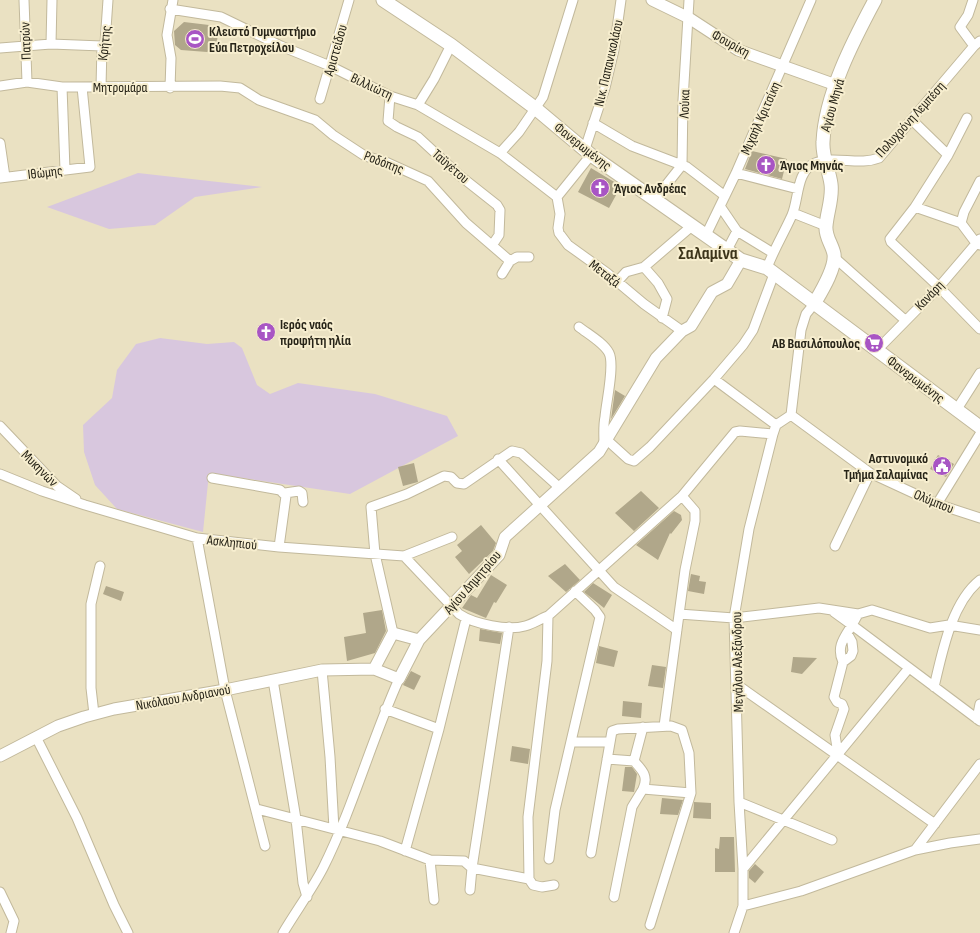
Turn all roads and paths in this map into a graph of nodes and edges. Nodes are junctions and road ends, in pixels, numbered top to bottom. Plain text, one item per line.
1 (24, 0) edge
2 (52, 0) edge
3 (108, 0) edge
4 (349, 0) edge
5 (383, 0) edge
6 (573, 0) edge
7 (621, 0) edge
8 (652, 0) edge
9 (689, 0) edge
10 (811, 0) edge
11 (874, 0) edge
12 (974, 0) edge
13 (172, 4) edge
14 (689, 18) junction
15 (977, 43) edge
16 (51, 44) junction
17 (451, 45) junction
18 (25, 46) junction
19 (102, 46) junction
20 (0, 48) edge
21 (330, 66) junction
22 (783, 66) junction
23 (27, 82) junction
24 (836, 85) junction
25 (0, 86) edge
26 (62, 87) junction
27 (82, 87) junction
28 (101, 87) junction
29 (170, 88) junction
30 (240, 88) joint
31 (390, 96) junction
32 (320, 99) dead end
33 (418, 105) junction
34 (535, 108) junction
35 (967, 118) dead end
36 (912, 120) junction
37 (593, 123) junction
38 (0, 143) edge
39 (588, 152) junction
40 (500, 153) junction
41 (948, 155) junction
42 (824, 162) junction
43 (682, 165) junction
44 (65, 170) junction
45 (736, 173) junction
46 (2, 177) edge
47 (980, 181) edge
48 (798, 189) junction
49 (725, 196) junction
50 (557, 197) junction
51 (654, 199) junction
52 (720, 206) junction
53 (915, 207) junction
54 (793, 213) junction
55 (961, 223) junction
56 (693, 225) junction
57 (826, 226) junction
58 (737, 231) junction
59 (706, 235) junction
60 (979, 242) edge
61 (493, 244) junction
62 (727, 250) junction
63 (773, 253) junction
64 (529, 257) dead end
65 (834, 258) junction
66 (741, 260) junction
67 (510, 261) junction
68 (644, 267) junction
69 (771, 271) junction
70 (502, 274) dead end
71 (617, 282) junction
72 (938, 287) junction
73 (814, 304) junction
74 (662, 318) junction
75 (905, 320) junction
76 (579, 327) dead end
77 (980, 329) edge
78 (682, 331) junction
79 (877, 350) junction
80 (980, 373) edge
81 (714, 379) junction
82 (957, 409) junction
83 (791, 415) junction
84 (776, 425) junction
85 (0, 426) edge
86 (980, 427) edge
87 (773, 434) junction
88 (980, 434) edge
89 (605, 443) junction
90 (498, 459) junction
91 (870, 473) junction
92 (0, 474) edge
93 (212, 478) dead end
94 (560, 488) junction
95 (285, 493) junction
96 (682, 496) junction
97 (303, 502) dead end
98 (937, 504) junction
99 (85, 505) junction
100 (540, 506) junction
101 (980, 518) edge
102 (452, 537) dead end
103 (197, 538) junction
104 (835, 546) dead end
105 (280, 547) junction
106 (375, 554) junction
107 (404, 556) junction
108 (100, 566) dead end
109 (598, 570) junction
110 (980, 580) edge
111 (575, 591) junction
112 (451, 607) junction
113 (832, 610) junction
114 (679, 614) junction
115 (858, 614) junction
116 (548, 616) junction
117 (734, 618) junction
118 (466, 619) junction
119 (949, 625) junction
120 (509, 627) junction
121 (849, 629) junction
122 (677, 630) junction
123 (980, 630) edge
124 (393, 633) junction
125 (419, 640) junction
126 (910, 668) junction
127 (322, 670) junction
128 (374, 670) junction
129 (399, 679) junction
130 (274, 680) junction
131 (736, 684) junction
132 (934, 687) junction
133 (225, 690) junction
134 (980, 704) edge
135 (385, 709) junction
136 (94, 714) junction
137 (979, 720) edge
138 (664, 726) junction
139 (643, 727) junction
140 (439, 729) junction
141 (36, 737) junction
142 (571, 742) junction
143 (610, 742) junction
144 (838, 754) junction
145 (0, 756) edge
146 (607, 759) junction
147 (634, 761) junction
148 (980, 764) edge
149 (643, 789) junction
150 (691, 793) junction
151 (739, 802) junction
152 (257, 809) junction
153 (296, 819) junction
154 (784, 820) junction
155 (935, 824) junction
156 (336, 830) junction
157 (980, 839) edge
158 (832, 840) dead end
159 (266, 846) dead end
160 (915, 850) junction
161 (405, 851) junction
162 (591, 853) dead end
163 (549, 859) dead end
164 (430, 860) junction
165 (472, 868) junction
166 (743, 869) junction
167 (529, 879) junction
168 (554, 885) dead end
169 (470, 890) dead end
170 (0, 892) edge
171 (307, 897) junction
172 (614, 897) dead end
173 (434, 900) dead end
174 (743, 906) junction
175 (650, 925) dead end
176 (11, 933) edge
177 (128, 933) edge
178 (283, 933) edge
179 (734, 933) edge

1 - 18 street, Πατρών
2 - 16 street
3 - 19 street, Κρήτης
4 - 21 street, Αριστείδου
5 - 17 main road, Φανερωμένης
6 - 34 street
7 - 37 street, Νικ. Παπανικολάου
8 - 14 street, Φουρίκη
9 - 14 street, Λούκα
10 - 22 street, Μιχαήλ Κριτσίκη
11 - 24 main road, Αγίου Μηνά
12 - 15 street
13 - 21 street, Βιλλιώτη
13 - 29 street
14 - 22 street, Φουρίκη
14 - 43 street, Λούκα
15 - 36 street, Πολυχρόνη Λεμπέση
16 - 18 street
16 - 19 street
17 - 33 street
17 - 34 main road, Φανερωμένης
18 - 20 street
18 - 23 street, Πατρών
19 - 28 street, Κρήτης
21 - 31 street, Βιλλιώτη
21 - 32 street, Αριστείδου
22 - 24 street, Φουρίκη
22 - 45 street, Μιχαήλ Κριτσίκη
23 - 25 street, Μητρομάρα
23 - 26 street, Μητρομάρα
24 - 42 main road, Αγίου Μηνά
26 - 27 street, Μητρομάρα
26 - 44 street
27 - 28 street, Μητρομάρα
27 - 44 street, Ιθώμης
28 - 29 street, Μητρομάρα
29 - 30 street, Μητρομάρα
30 - 61 street, Ροδόπης
31 - 33 street, Βιλλιώτη
31 - 61 street, Ταϋγέτου
33 - 40 street, Βιλλιώτη
34 - 39 main road, Φανερωμένης
34 - 40 street
35 - 41 street
36 - 41 street
36 - 42 street, Πολυχρόνη Λεμπέση
37 - 39 street, Νικ. Παπανικολάου
37 - 43 street
38 - 46 street
39 - 50 street, Νικ. Παπανικολάου
39 - 51 main road, Φανερωμένης
40 - 50 street, Βιλλιώτη
41 - 53 street
42 - 48 street
42 - 57 main road, Αγίου Μηνά
43 - 49 street
43 - 51 street
44 - 46 street, Ιθώμης
45 - 48 street
45 - 49 street, Μιχαήλ Κριτσίκη
47 - 55 street
48 - 54 street
49 - 52 street, Μιχαήλ Κριτσίκη
50 - 71 street, Μεταξά
51 - 56 main road, Φανερωμένης
52 - 58 street
52 - 59 street, Μιχαήλ Κριτσίκη
53 - 55 street
53 - 72 street
54 - 57 street
54 - 63 street
55 - 60 street
56 - 59 main road, Φανερωμένης
56 - 68 street
57 - 65 main road
58 - 62 street
58 - 63 street
59 - 62 main road, Φανερωμένης
60 - 72 street, Κανάρη
61 - 67 street, Ροδόπης
62 - 66 main road, Φανερωμένης
63 - 69 street
64 - 67 street
65 - 73 main road
65 - 75 street
66 - 69 main road, Φανερωμένης
66 - 78 street, Αγίου Δημητρίου
67 - 70 street
68 - 71 street
68 - 74 street
69 - 73 main road, Φανερωμένης
69 - 81 street
71 - 74 street, Μεταξά
72 - 75 street, Κανάρη
72 - 77 street
73 - 79 main road, Φανερωμένης
73 - 83 street
74 - 78 street, Μεταξά
75 - 79 street, Κανάρη
76 - 89 street
78 - 89 street, Αγίου Δημητρίου
79 - 82 main road, Φανερωμένης
80 - 82 street
81 - 84 street
81 - 89 street
82 - 86 main road, Φανερωμένης
83 - 84 street
83 - 91 street, Ολύμπου
84 - 87 street, Μεγάλου Αλεξάνδρου
85 - 99 street, Μυκηνών
87 - 96 street
87 - 117 street, Μεγάλου Αλεξάνδρου
88 - 98 street
89 - 94 street, Αγίου Δημητρίου
90 - 94 street
90 - 100 street
90 - 106 street
91 - 98 street, Ολύμπου
91 - 104 street
92 - 99 street, Ασκληπιού
93 - 95 street
94 - 100 street, Αγίου Δημητρίου
95 - 97 street
95 - 105 street
96 - 109 street
96 - 114 street
98 - 101 street, Ολύμπου
99 - 103 street, Ασκληπιού
100 - 109 street
100 - 112 street, Αγίου Δημητρίου
102 - 107 street
103 - 105 street, Ασκληπιού
103 - 133 street
105 - 106 street, Ασκληπιού
106 - 107 street, Ασκληπιού
106 - 124 street
107 - 112 street
108 - 136 street
109 - 111 street
109 - 122 street
110 - 119 street
111 - 116 street
111 - 142 street
112 - 118 street
112 - 125 street, Αγίου Δημητρίου
113 - 115 street
113 - 117 street
113 - 121 street
114 - 117 street
114 - 122 street
115 - 119 street
115 - 121 street
116 - 120 street
116 - 167 street
117 - 131 street, Μεγάλου Αλεξάνδρου
118 - 120 street
118 - 140 street
119 - 123 street
119 - 132 street
120 - 165 street
121 - 126 street
121 - 144 street
122 - 138 street
124 - 125 street
124 - 128 street
125 - 129 street, Αγίου Δημητρίου
126 - 132 street
126 - 144 street
127 - 128 street, Νικόλαου Ανδριανού
127 - 130 street, Νικόλαου Ανδριανού
127 - 156 street
128 - 129 street, Νικόλαου Ανδριανού
129 - 135 street, Αγίου Δημητρίου
130 - 133 street, Νικόλαου Ανδριανού
130 - 153 street
131 - 144 street
131 - 151 street, Μεγάλου Αλεξάνδρου
132 - 137 street
133 - 136 street, Νικόλαου Ανδριανού
133 - 152 street
134 - 137 street
135 - 140 street
135 - 156 street, Αγίου Δημητρίου
136 - 141 street, Νικόλαου Ανδριανού
138 - 139 street
138 - 150 street
139 - 143 street
139 - 147 street
140 - 161 street
141 - 145 street, Νικόλαου Ανδριανού
141 - 177 street
142 - 143 street
142 - 163 street
143 - 146 street
144 - 154 street
144 - 155 street
146 - 147 street
146 - 162 street
147 - 149 street
148 - 155 street
149 - 150 street
149 - 172 street
150 - 175 street
151 - 154 street
151 - 166 street, Μεγάλου Αλεξάνδρου
152 - 153 street
152 - 159 street
153 - 156 street
153 - 171 street
154 - 158 street
154 - 166 street
155 - 160 street
156 - 161 street
156 - 171 street, Αγίου Δημητρίου
157 - 160 street
160 - 174 street
161 - 164 street
164 - 165 street
164 - 173 street
165 - 167 street
165 - 169 street
166 - 174 street, Μεγάλου Αλεξάνδρου
167 - 168 street
170 - 176 street
171 - 178 street, Αγίου Δημητρίου
174 - 179 street, Μεγάλου Αλεξάνδρου

